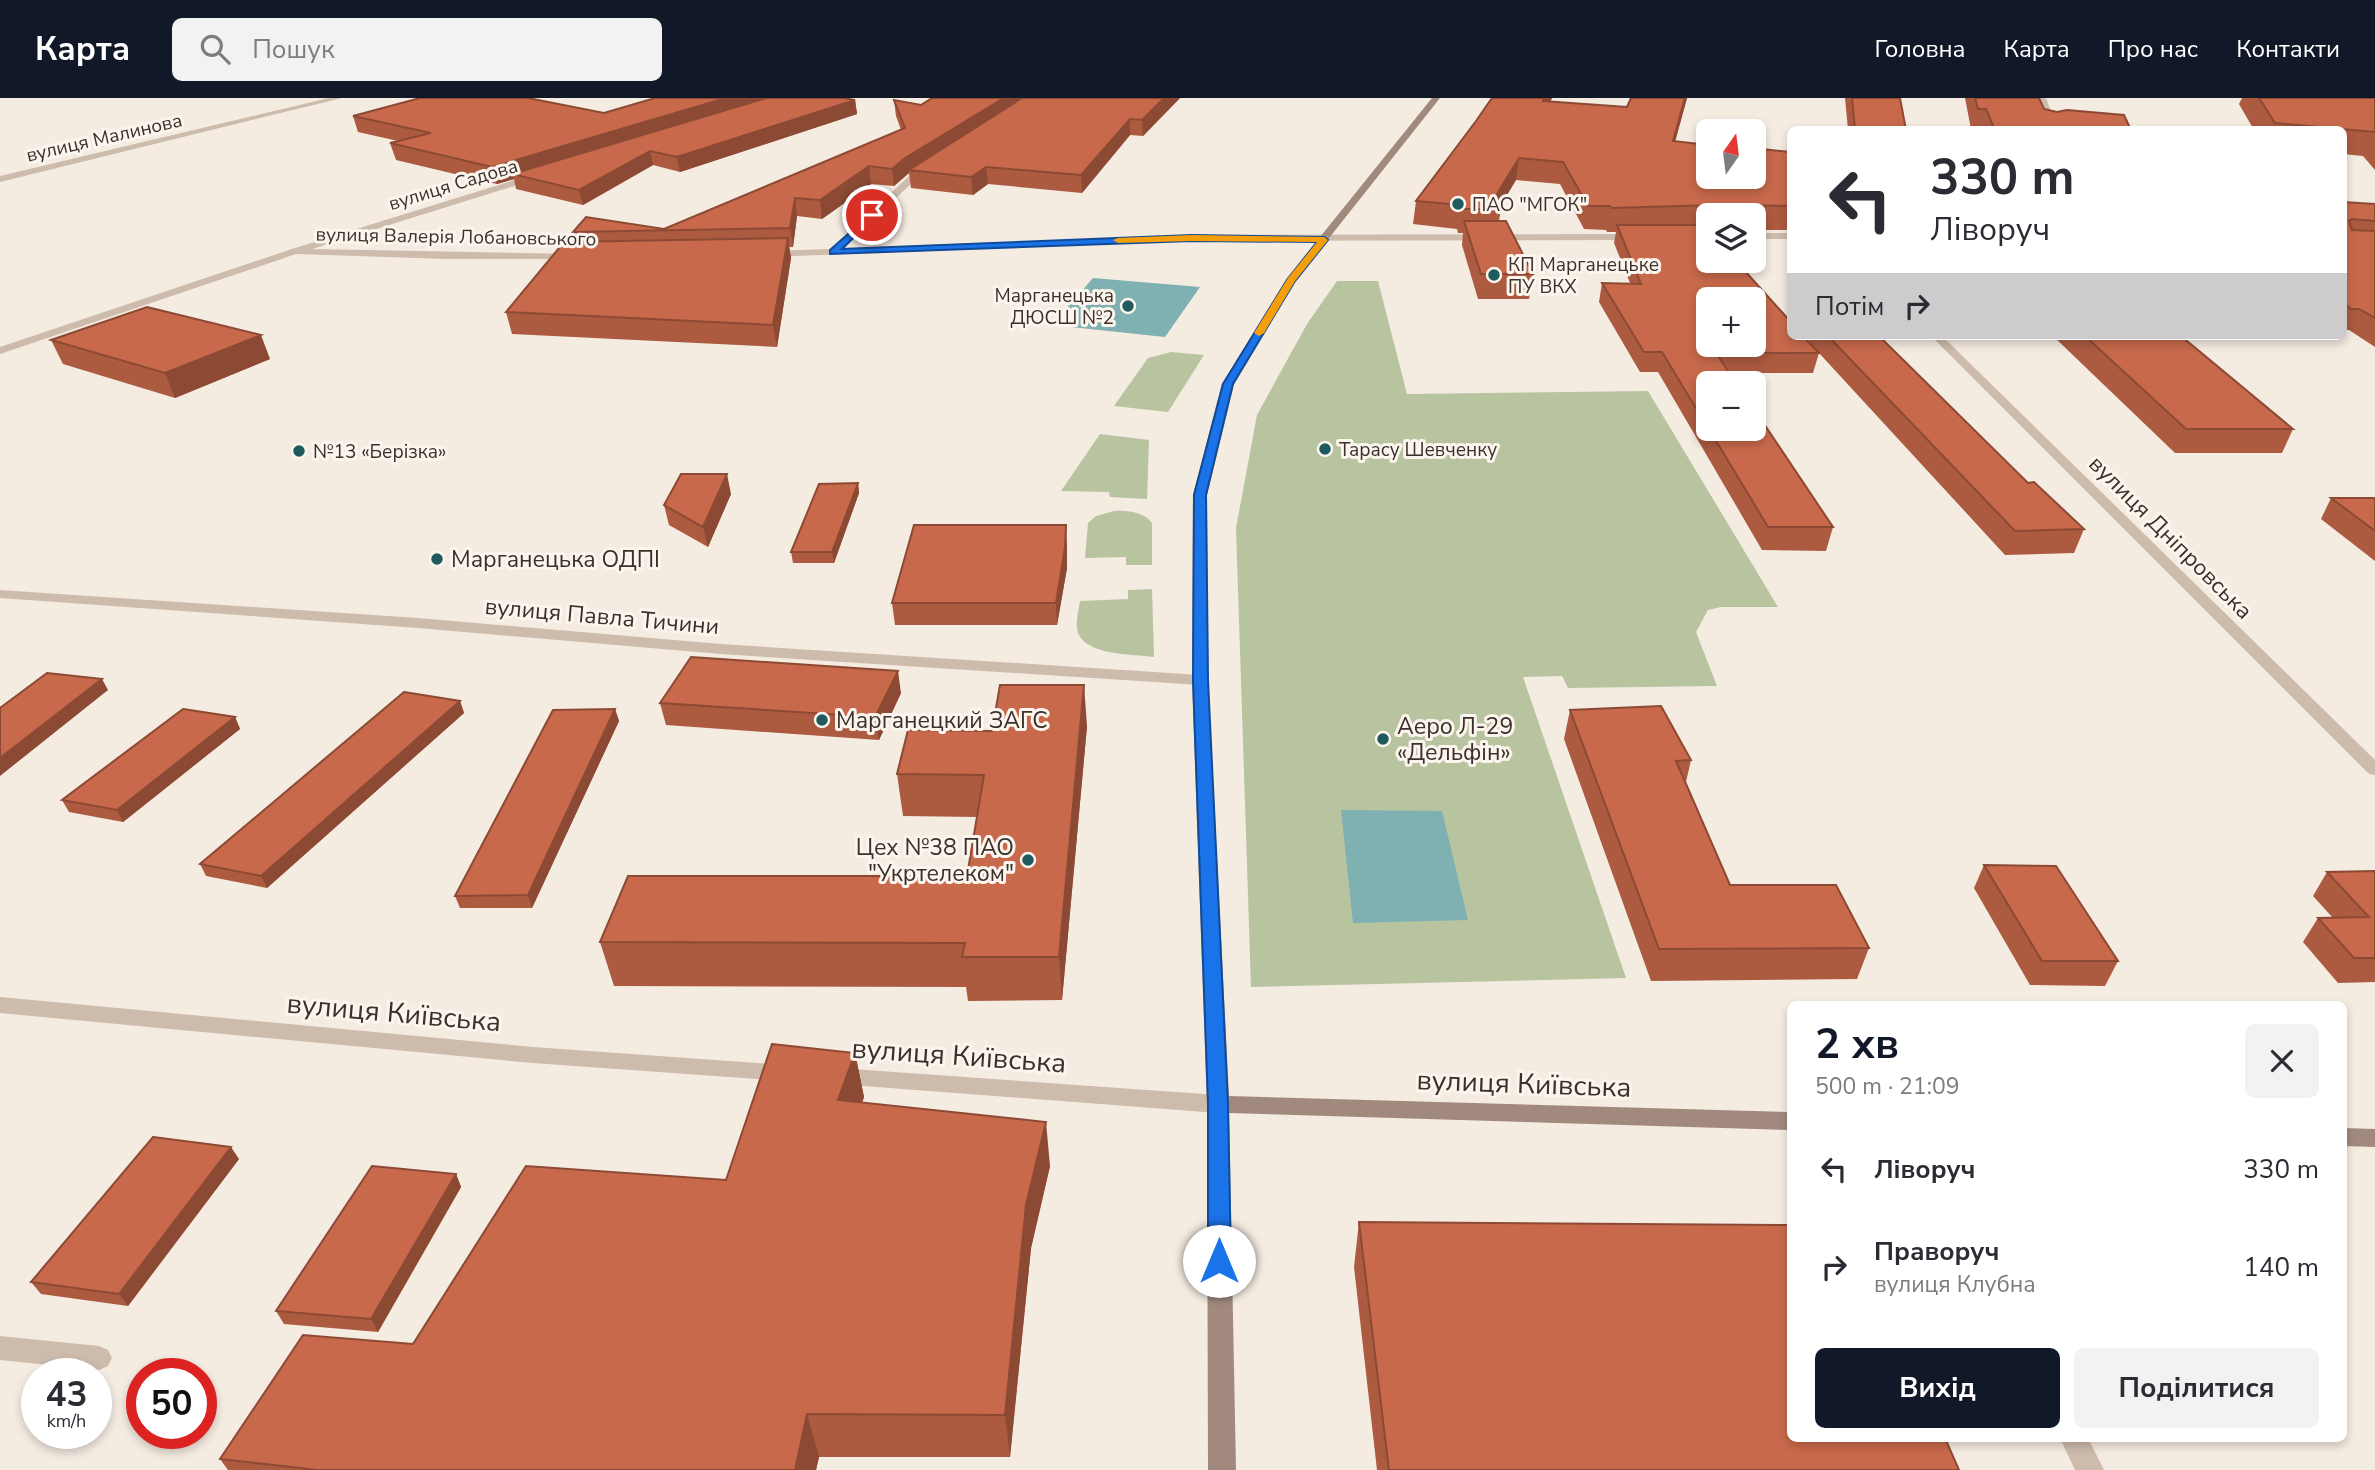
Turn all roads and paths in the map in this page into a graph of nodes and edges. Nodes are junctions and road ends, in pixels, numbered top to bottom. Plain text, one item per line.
1 (338, 98) edge
2 (1436, 98) edge
3 (2042, 98) edge
4 (2052, 126) edge
5 (935, 164) edge
6 (547, 173) edge
7 (0, 179) edge
8 (1766, 236) edge
9 (1787, 236) edge
10 (1651, 237) edge
11 (1324, 240) junction
12 (295, 251) junction
13 (833, 252) junction
14 (751, 254) edge
15 (588, 257) edge
16 (1940, 340) edge
17 (0, 351) edge
18 (0, 594) edge
19 (1200, 680) junction
20 (2375, 770) edge
21 (0, 1005) edge
22 (1218, 1104) junction
23 (1787, 1121) edge
24 (2347, 1137) edge
25 (2375, 1138) edge
26 (0, 1348) edge
27 (99, 1358) dead end
28 (2075, 1442) edge
29 (1222, 1470) edge
30 (2090, 1470) edge

1 - 7 street, вулиця Малинова
2 - 11 street
3 - 4 street
5 - 13 street
6 - 12 street, вулиця Садова
8 - 9 street
10 - 11 street
11 - 13 street
11 - 19 street
12 - 15 street, вулиця Валерія Лобановського
12 - 17 street, вулиця Садова
13 - 14 street
16 - 20 street, вулиця Дніпровська
18 - 19 street, вулиця Павла Тичини
19 - 22 street
21 - 22 street, вулиця Київська
22 - 23 street, вулиця Київська
22 - 29 street
24 - 25 street
26 - 27 street
28 - 30 street

